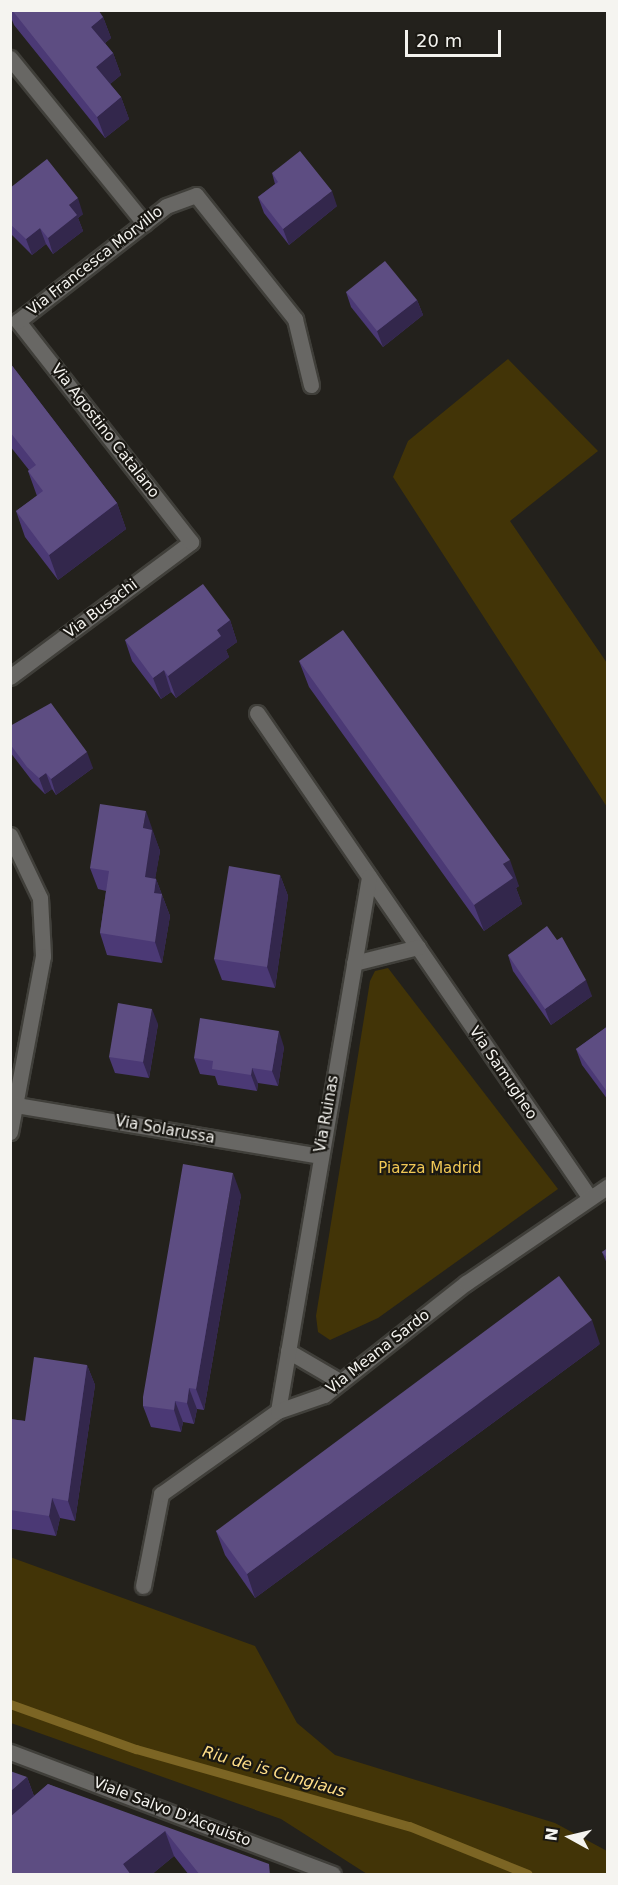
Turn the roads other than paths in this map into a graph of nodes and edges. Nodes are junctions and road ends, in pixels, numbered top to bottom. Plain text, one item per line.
1 (10, 58) edge
2 (144, 223) junction
3 (18, 321) joint
4 (311, 386) dead end
5 (191, 542) joint
6 (10, 677) edge
7 (256, 713) dead end
8 (10, 835) edge
9 (369, 877) junction
10 (418, 947) junction
11 (354, 963) junction
12 (13, 1105) edge
13 (10, 1132) edge
14 (320, 1156) junction
15 (608, 1186) edge
16 (590, 1198) junction
17 (288, 1351) junction
18 (341, 1382) junction
19 (278, 1411) junction
20 (143, 1586) dead end
21 (10, 1752) edge
22 (80, 1777) junction
23 (66, 1789) edge
24 (329, 1874) edge

1 - 2 street
2 - 3 street, Via Francesca Morvillo
2 - 4 street, Via Francesca Morvillo
3 - 5 street, Via Agostino Catalano
5 - 6 street, Via Busachi
7 - 9 street, Via Samugheo
8 - 12 street
9 - 10 street, Via Samugheo
9 - 11 street, Via Ruinas
10 - 11 street
10 - 16 street, Via Samugheo
11 - 14 street, Via Ruinas
12 - 13 street
12 - 14 street, Via Solarussa
14 - 17 street, Via Ruinas
15 - 16 street, Via Meana Sardo
16 - 18 street, Via Meana Sardo
17 - 18 street
17 - 19 street, Via Ruinas
18 - 19 street, Via Meana Sardo
19 - 20 street, Via Meana Sardo
21 - 22 street, Viale Salvo D'Acquisto
22 - 23 street
22 - 24 street, Viale Salvo D'Acquisto

